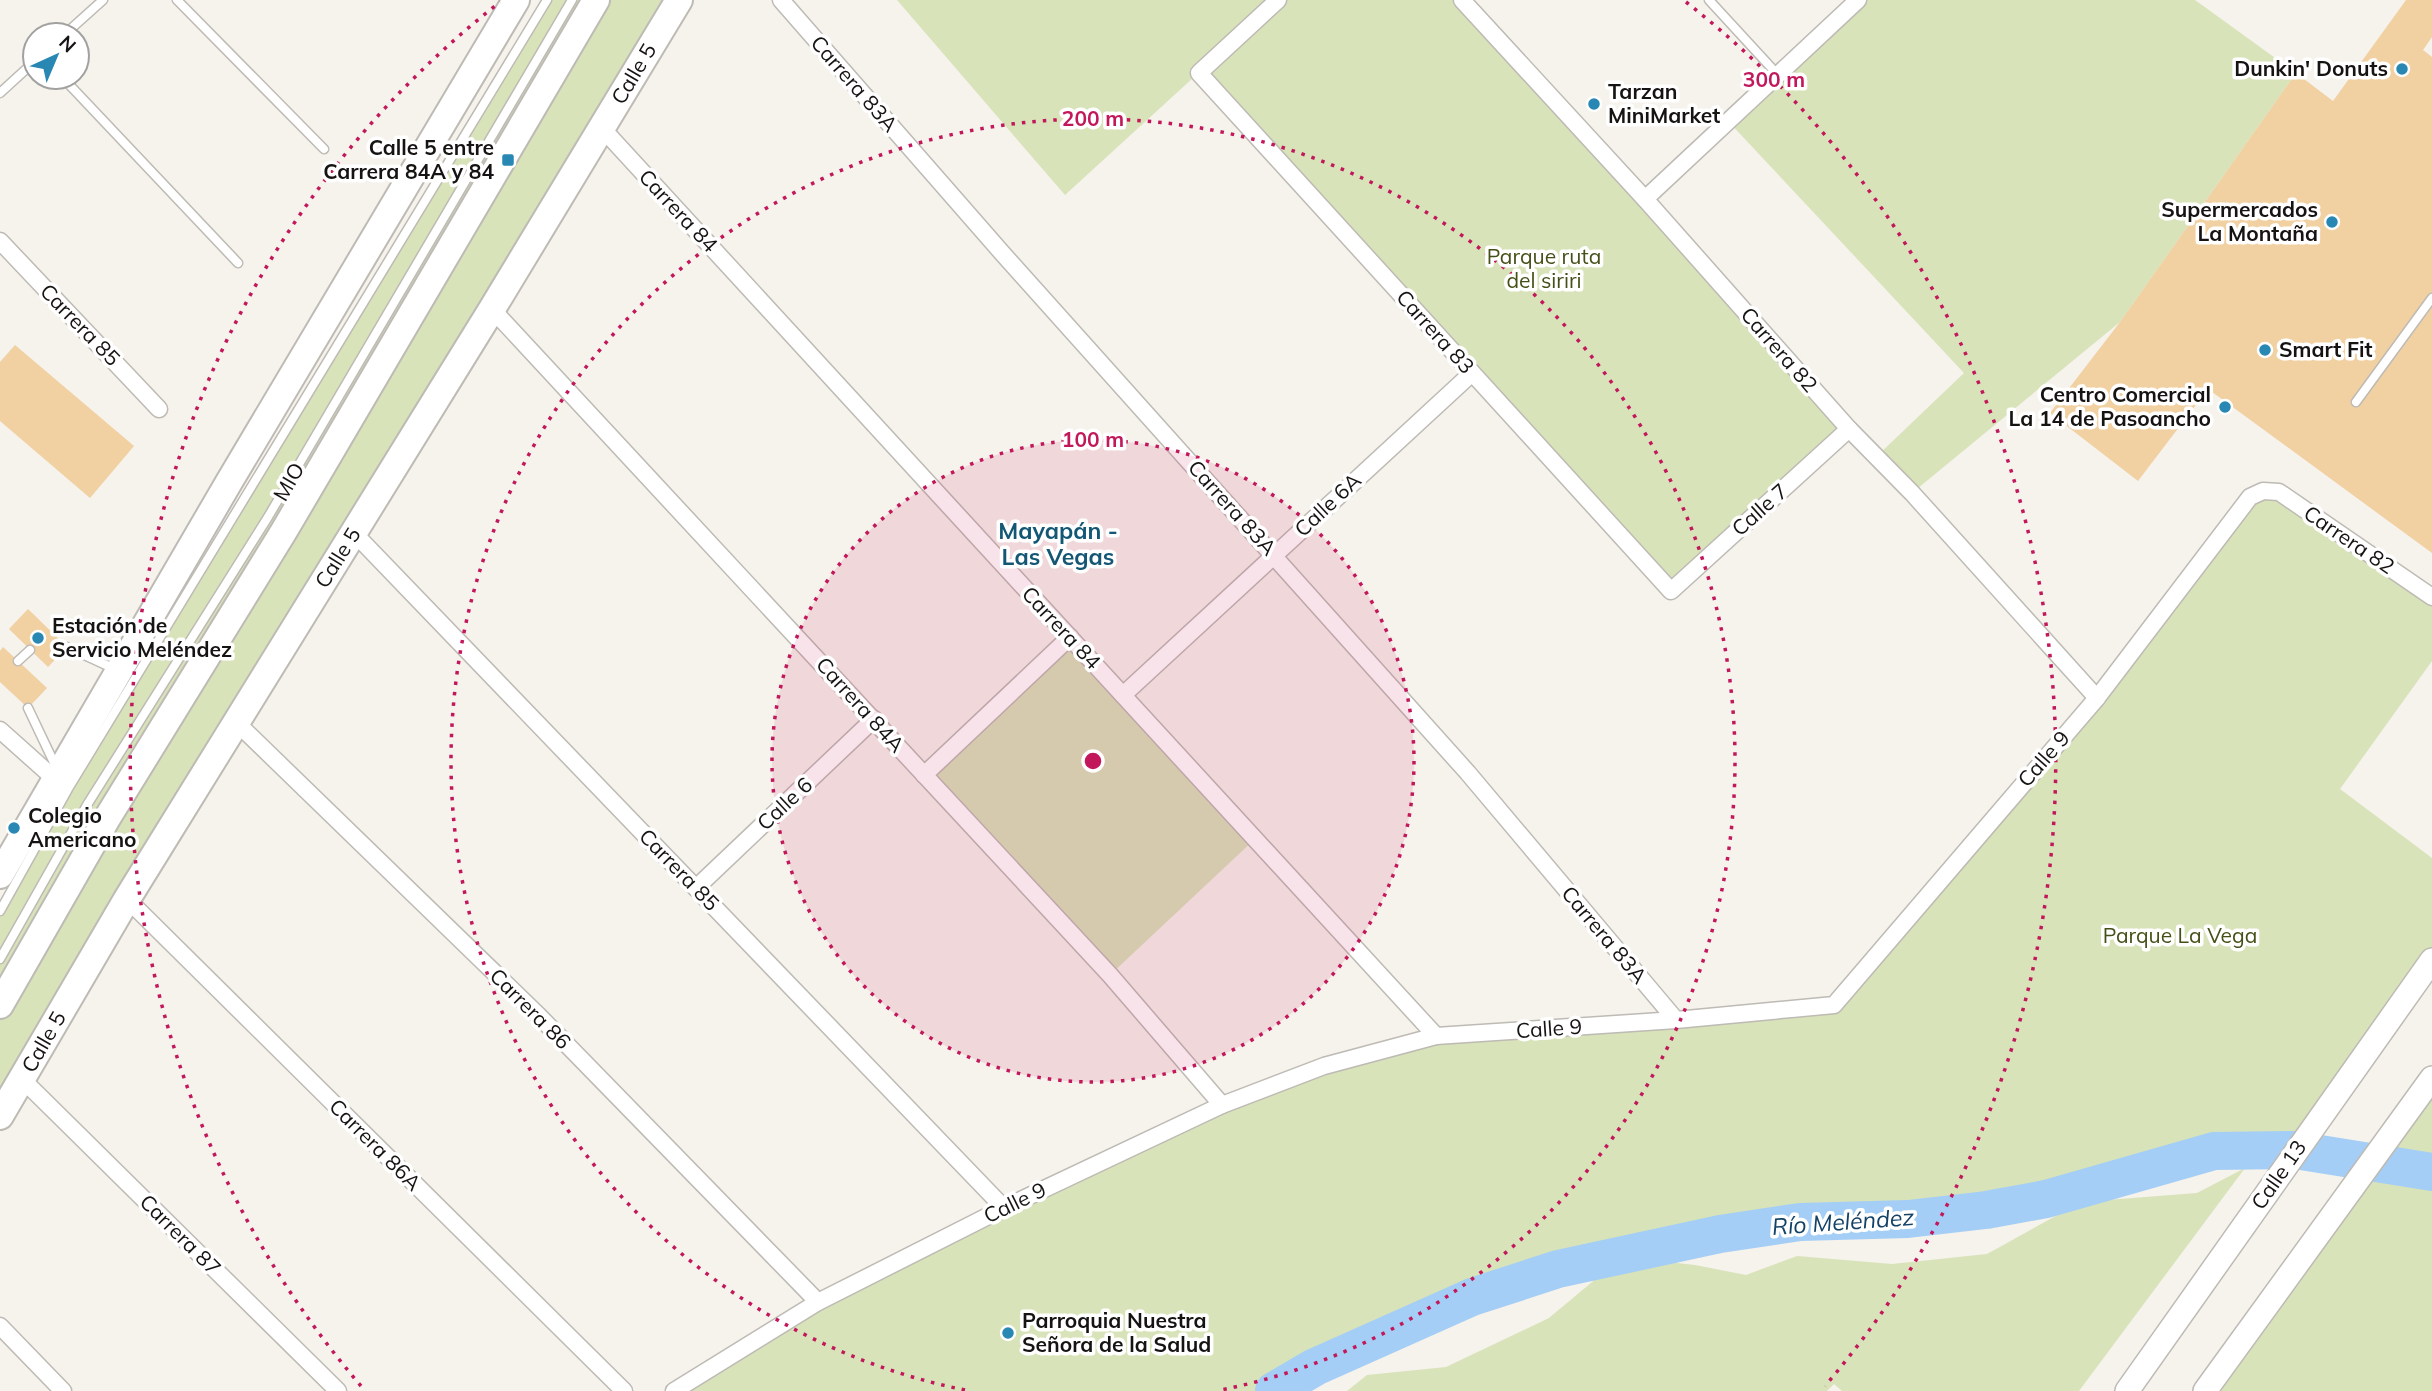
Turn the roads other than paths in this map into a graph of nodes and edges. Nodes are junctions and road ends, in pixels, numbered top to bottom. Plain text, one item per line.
1 (103, 0) edge
2 (177, 0) edge
3 (516, 0) edge
4 (547, 0) edge
5 (572, 0) edge
6 (596, 0) edge
7 (679, 0) edge
8 (781, 0) edge
9 (1278, 0) edge
10 (1462, 0) edge
11 (1709, 0) edge
12 (1858, 0) edge
13 (80, 21) edge
14 (21, 74) edge
15 (1778, 75) junction
16 (75, 91) edge
17 (0, 93) edge
18 (601, 127) junction
19 (324, 149) dead end
20 (1645, 198) junction
21 (0, 241) edge
22 (238, 263) dead end
23 (2432, 298) edge
24 (492, 309) junction
25 (1472, 373) junction
26 (2356, 402) dead end
27 (159, 409) dead end
28 (1849, 429) junction
29 (2263, 491) joint
30 (354, 533) junction
31 (1274, 555) junction
32 (1671, 591) joint
33 (2432, 597) edge
34 (1070, 637) junction
35 (67, 647) dead end
36 (30, 650) dead end
37 (18, 661) dead end
38 (120, 671) junction
39 (1123, 695) junction
40 (2097, 698) junction
41 (28, 708) dead end
42 (874, 719) junction
43 (236, 722) junction
44 (0, 730) edge
45 (924, 775) junction
46 (57, 777) junction
47 (0, 875) edge
48 (696, 888) junction
49 (127, 899) junction
50 (0, 911) edge
51 (0, 959) edge
52 (2432, 960) edge
53 (0, 1005) edge
54 (1676, 1020) junction
55 (1436, 1036) junction
56 (2432, 1078) edge
57 (22, 1079) junction
58 (1222, 1105) junction
59 (0, 1116) edge
60 (1004, 1208) junction
61 (818, 1302) junction
62 (0, 1326) edge
63 (63, 1391) edge
64 (338, 1391) edge
65 (624, 1391) edge
66 (674, 1391) edge
67 (2127, 1391) edge
68 (2205, 1391) edge

1 - 13 lane
2 - 19 lane
3 - 38 main road
4 - 50 lane, MIO
5 - 51 lane, MIO
6 - 53 main road
7 - 18 main road, Calle 5
8 - 31 street, Carrera 83A
9 - 25 street, Carrera 83
10 - 20 street, Carrera 82
11 - 15 lane
12 - 15 street
14 - 17 lane
15 - 20 street
16 - 22 lane
18 - 24 main road, Calle 5
18 - 34 street, Carrera 84
20 - 28 street, Carrera 82
21 - 27 street, Carrera 85
23 - 26 lane
24 - 30 main road, Calle 5
24 - 42 street, Carrera 84A
25 - 31 street, Calle 6A
25 - 32 street, Carrera 83
28 - 32 street, Calle 7
28 - 40 street, Carrera 82
29 - 33 street, Carrera 82
29 - 40 street, Calle 9
30 - 43 main road, Calle 5
30 - 48 street, Carrera 85
31 - 39 street, Calle 6A
31 - 54 street, Carrera 83A
34 - 39 street, Carrera 84
34 - 45 street
35 - 38 lane
36 - 37 lane
38 - 46 main road
39 - 55 street, Carrera 84
40 - 54 street, Calle 9
41 - 46 lane
42 - 45 street, Carrera 84A
42 - 48 street, Calle 6
43 - 49 main road, Calle 5
43 - 61 street, Carrera 86
44 - 46 street
45 - 58 street, Carrera 84A
46 - 47 main road
48 - 60 street, Carrera 85
49 - 57 main road, Calle 5
49 - 65 street, Carrera 86A
52 - 67 main road, Calle 13
54 - 55 street, Calle 9
55 - 58 street, Calle 9
56 - 68 main road
57 - 59 main road, Calle 5
57 - 64 street, Carrera 87
58 - 60 street, Calle 9
60 - 61 street, Calle 9
61 - 66 street, Calle 9
62 - 63 street

